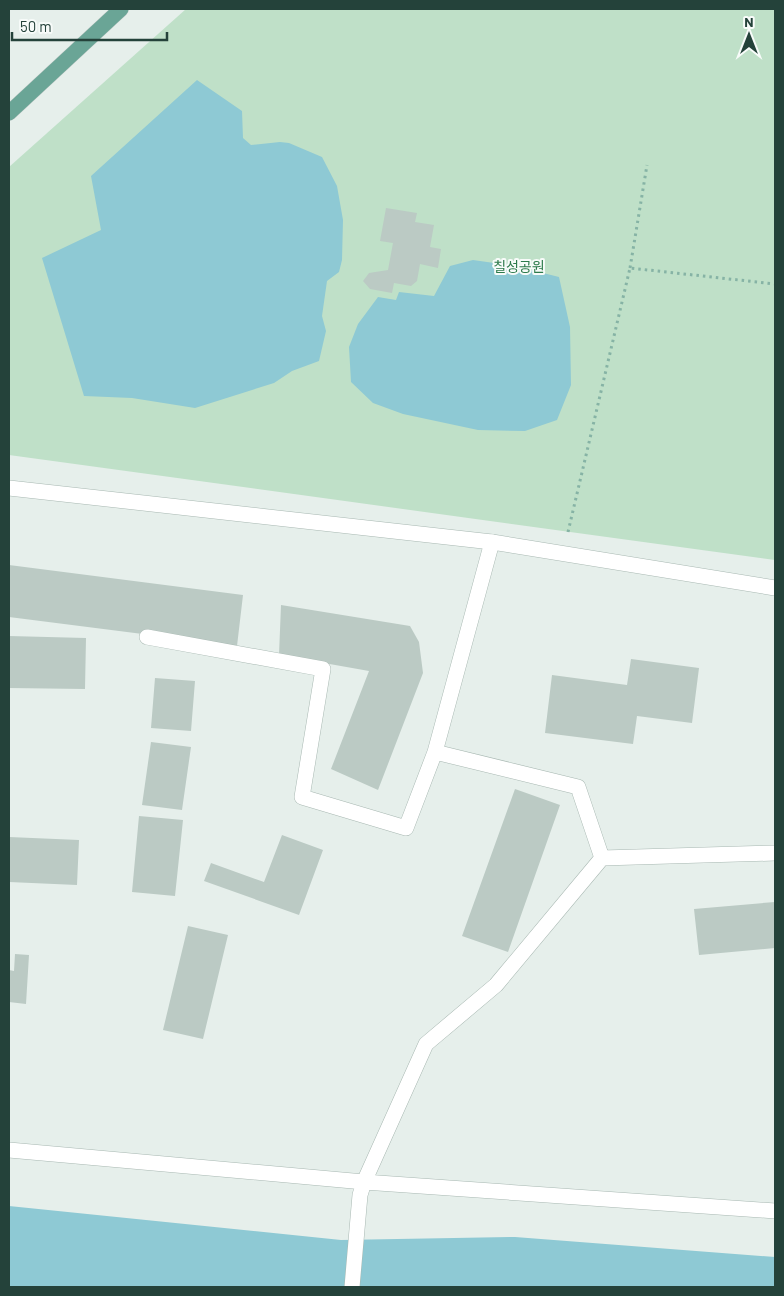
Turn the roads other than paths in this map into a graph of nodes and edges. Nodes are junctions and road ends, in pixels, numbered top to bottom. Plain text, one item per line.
1 (121, 9) edge
2 (9, 113) edge
3 (9, 488) edge
4 (492, 542) junction
5 (775, 588) edge
6 (147, 637) dead end
7 (435, 752) junction
8 (775, 853) edge
9 (602, 858) junction
10 (9, 1150) edge
11 (362, 1188) junction
12 (775, 1211) edge
13 (352, 1287) edge

1 - 2 main road
3 - 4 street
4 - 5 street
4 - 7 street
6 - 7 street
7 - 9 street
8 - 9 street
9 - 11 street
10 - 11 street
11 - 12 street
11 - 13 street

